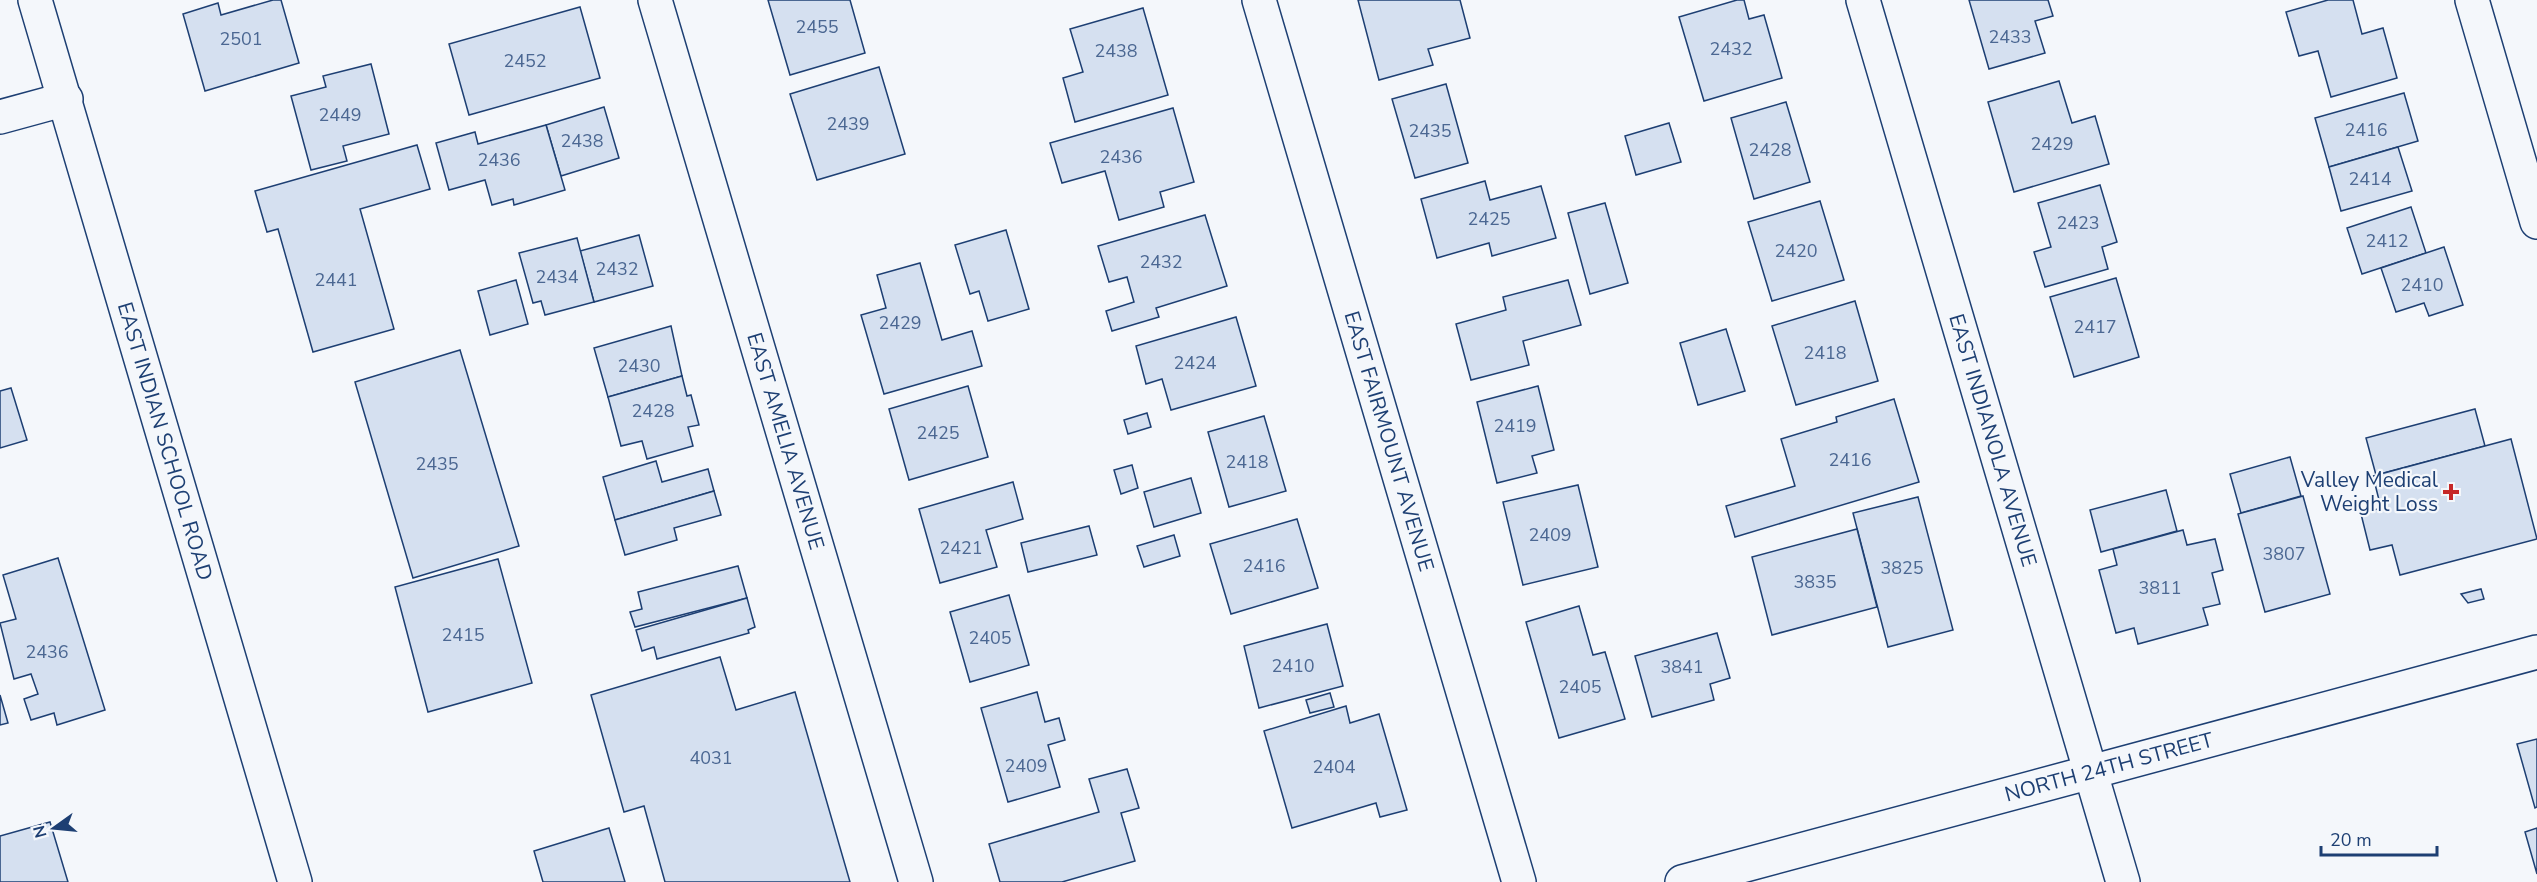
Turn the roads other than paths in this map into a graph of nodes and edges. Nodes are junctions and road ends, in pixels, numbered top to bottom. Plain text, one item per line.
1 (35, 0) edge
2 (655, 0) edge
3 (1259, 0) edge
4 (1863, 0) edge
5 (2472, 0) edge
6 (66, 99) junction
7 (0, 117) edge
8 (2537, 222) edge
9 (2537, 652) edge
10 (2090, 772) junction
11 (295, 882) edge
12 (916, 882) edge
13 (1519, 882) edge
14 (1682, 882) edge
15 (2123, 882) edge

1 - 6 street, EAST INDIAN SCHOOL ROAD
2 - 12 street, EAST AMELIA AVENUE
3 - 13 street, EAST FAIRMOUNT AVENUE
4 - 10 street, EAST INDIANOLA AVENUE
5 - 8 street
6 - 7 street
6 - 11 street, EAST INDIAN SCHOOL ROAD
9 - 10 street, NORTH 24TH STREET
10 - 14 street, NORTH 24TH STREET
10 - 15 street, EAST INDIANOLA AVENUE

